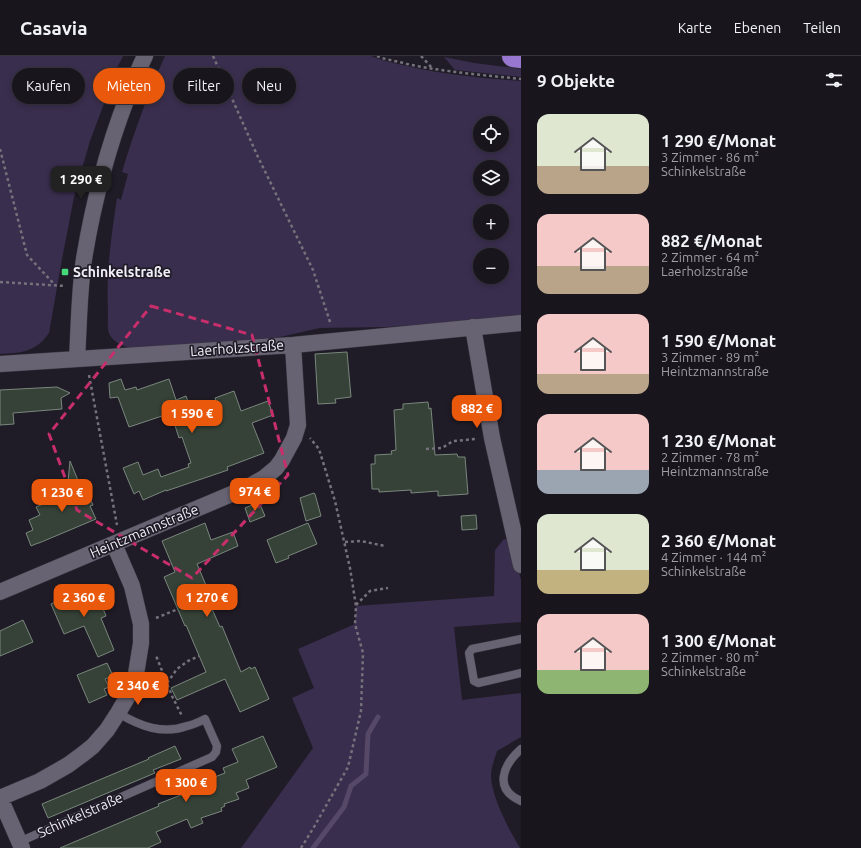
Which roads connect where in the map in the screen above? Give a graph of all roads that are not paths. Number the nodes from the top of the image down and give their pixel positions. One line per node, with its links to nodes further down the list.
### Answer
1 (145, 56): 7 (street)
2 (513, 56): 3 (highway)
3 (521, 57)
4 (521, 323): 5 (street, Laerholzstraße)
5 (473, 327): 6 (street, Laerholzstraße); 10 (street)
6 (293, 345): 7 (street, Laerholzstraße); 9 (street, Heintzmannstraße)
7 (82, 359): 8 (street, Laerholzstraße)
8 (0, 364)
9 (117, 543): 11 (street, Heintzmannstraße); 14 (street, Schinkelstraße)
10 (521, 565)
11 (0, 592)
12 (521, 639): 13 (lane)
13 (521, 674)
14 (118, 713): 16 (street, Schinkelstraße); 18 (lane, Schinkelstraße)
15 (521, 749): 17 (lane)
16 (0, 798): 18 (street, Schinkelstraße)
17 (521, 801)
18 (21, 845)

